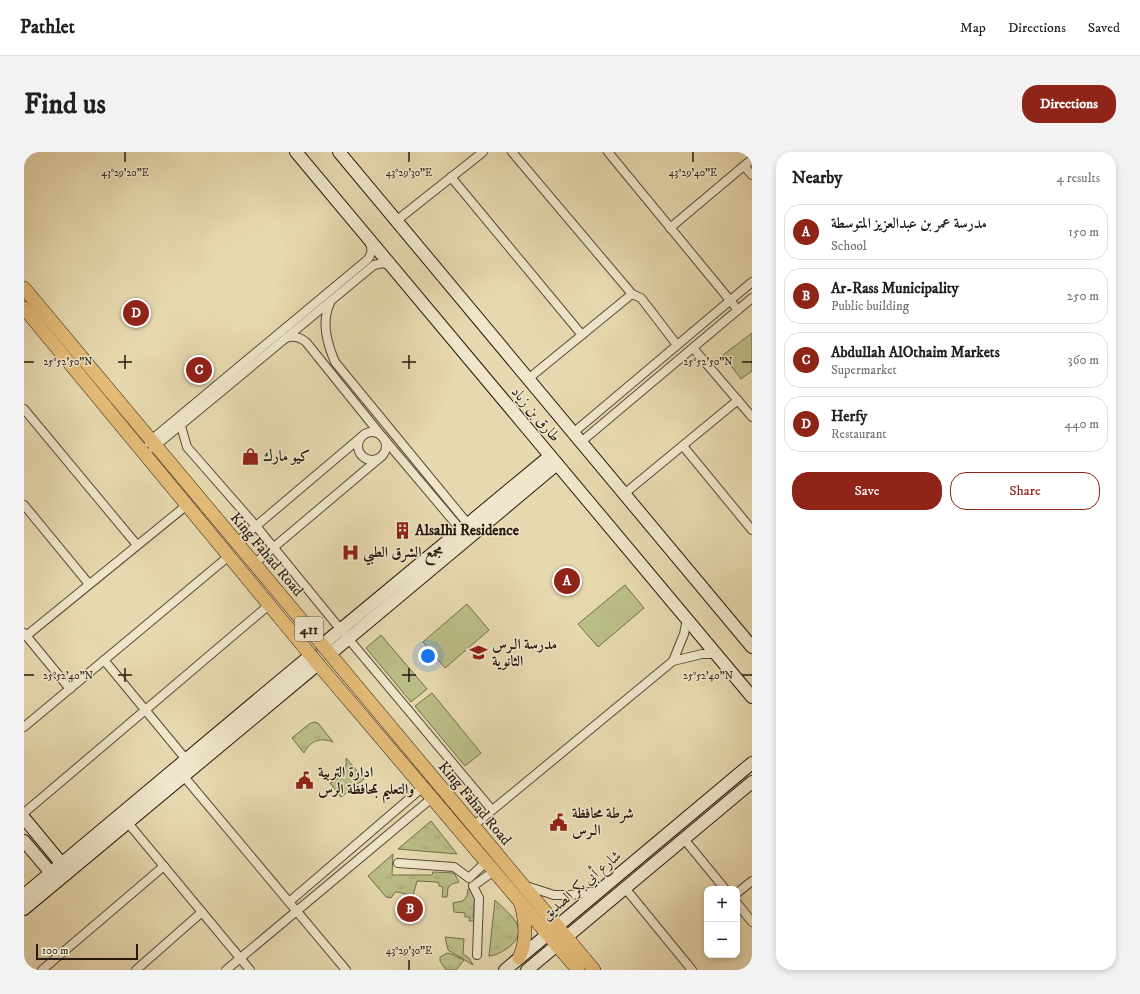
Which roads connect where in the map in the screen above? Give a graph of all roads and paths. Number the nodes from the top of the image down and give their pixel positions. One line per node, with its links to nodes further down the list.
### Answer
1 (296, 152): 12 (street, طارق بن زياد)
2 (339, 152): 10 (street, طارق بن زياد)
3 (483, 152): 9 (street)
4 (512, 152): 16 (street)
5 (608, 152): 11 (street)
6 (752, 158): 7 (street)
7 (744, 166): 8 (street); 11 (street)
8 (752, 175)
9 (451, 177): 10 (street); 22 (street)
10 (396, 221): 26 (street, طارق بن زياد)
11 (670, 228): 19 (street)
12 (368, 239): 13 (street, طارق بن زياد); 37 (street)
13 (391, 266): 18 (street); 41 (street, طارق بن زياد)
14 (752, 282): 19 (street)
15 (24, 288): 37 (main road, King Fahad Road / 411)
16 (632, 294): 22 (street); 24 (street)
17 (752, 298): 21 (street)
18 (331, 300): 23 (street); 30 (street)
19 (730, 300): 21 (street); 24 (street)
20 (24, 308): 39 (main road, King Fahad Road / 411)
21 (738, 310): 25 (street)
22 (582, 335): 26 (street)
23 (285, 339): 31 (street); 33 (street)
24 (677, 345): 32 (street)
25 (693, 348): 27 (street); 36 (street)
26 (528, 379): 32 (street, طارق بن زياد)
27 (738, 400): 29 (street); 38 (street)
28 (24, 409): 49 (street)
29 (752, 418)
30 (384, 422): 33 (street); 35 (street)
31 (181, 426): 37 (street); 45 (street)
32 (573, 432): 36 (street, طارق بن زياد)
33 (382, 437): 34 (street); 35 (street); 40 (street); 46 (street)
34 (360, 438): 40 (street); 45 (street)
35 (399, 440): 46 (street)
36 (581, 442): 42 (street, طارق بن زياد)
37 (153, 443): 39 (street); 48 (main road, King Fahad Road / 411)
38 (683, 446): 42 (street); 47 (street)
39 (144, 453): 44 (main road, King Fahad Road / 411)
40 (382, 456): 50 (street)
41 (553, 460): 46 (street); 55 (street, طارق بن زياد); 57 (street)
42 (624, 494): 58 (street, طارق بن زياد)
43 (24, 504): 53 (street)
44 (187, 505): 49 (street); 51 (main road, King Fahad Road / 411)
45 (256, 526): 48 (street); 50 (street)
46 (464, 527): 57 (street)
47 (752, 530)
48 (236, 542): 52 (main road, King Fahad Road / 411)
49 (137, 545): 53 (street)
50 (273, 548): 52 (street); 57 (street)
51 (229, 556): 54 (main road, King Fahad Road / 411); 61 (street)
52 (254, 564): 59 (main road, King Fahad Road / 411)
53 (89, 584): 56 (street)
54 (269, 605): 62 (main road, King Fahad Road / 411); 66 (street)
55 (687, 619): 60 (street, طارق بن زياد); 63 (street)
56 (25, 634): 64 (street)
57 (345, 634): 59 (street); 73 (street)
58 (752, 647)
59 (326, 650): 77 (main road, King Fahad Road / 411)
60 (716, 654): 63 (street); 65 (street, طارق بن زياد)
61 (104, 660): 64 (street); 66 (street)
62 (315, 660): 69 (street); 71 (main road, King Fahad Road / 411)
63 (673, 661): 73 (street)
64 (70, 689): 67 (street)
65 (752, 697)
66 (145, 710): 69 (street); 74 (street)
67 (24, 727)
68 (752, 763): 92 (street, شارع أبي بكر الصديق)
69 (185, 768): 76 (street); 83 (street); 94 (street)
70 (752, 782): 78 (street, شارع أبي بكر الصديق)
71 (423, 787): 72 (main road, King Fahad Road / 411); 94 (street)
72 (432, 798): 82 (main road, King Fahad Road / 411); 98 (street)
73 (492, 810): 77 (street)
74 (24, 813)
75 (24, 818): 83 (street)
76 (128, 823): 81 (street); 83 (street)
77 (473, 826): 87 (main road, King Fahad Road / 411)
78 (684, 839): 89 (street); 90 (street, شارع أبي بكر الصديق)
79 (24, 841): 84 (street)
80 (398, 863): 85 (street)
81 (164, 866): 99 (street); 107 (street)
82 (490, 866): 85 (street); 88 (street); 95 (main road, King Fahad Road / 411)
83 (64, 869): 84 (street); 97 (street)
84 (51, 873): 93 (street)
85 (469, 878): 88 (street)
86 (752, 880): 91 (street)
87 (522, 884): 92 (street); 101 (main road, King Fahad Road / 411)
88 (473, 886): 103 (street)
89 (723, 886)
90 (625, 888): 102 (street, شارع أبي بكر الصديق); 115 (street)
91 (740, 890)
92 (599, 891): 101 (street, شارع أبي بكر الصديق)
93 (24, 895)
94 (289, 902): 98 (street)
95 (520, 903): 101 (main road, King Fahad Road / 411); 105 (main road)
96 (740, 908): 100 (street)
97 (24, 909)
98 (297, 911): 104 (street); 110 (street)
99 (202, 912): 104 (street); 106 (street)
100 (752, 922)
101 (552, 930): 102 (main road, King Fahad Road / 411); 105 (street, شارع أبي بكر الصديق)
102 (561, 941): 112 (street, شارع أبي بكر الصديق); 113 (main road, King Fahad Road / 411); 114 (main road, King Fahad Road / 411)
103 (477, 955)
104 (241, 958): 108 (street); 109 (street)
105 (519, 958): 111 (street, شارع أبي بكر الصديق)
106 (141, 969)
107 (42, 970)
108 (226, 970)
109 (250, 970)
110 (346, 970)
111 (505, 970)
112 (527, 970)
113 (578, 970)
114 (594, 970)
115 (692, 970)

